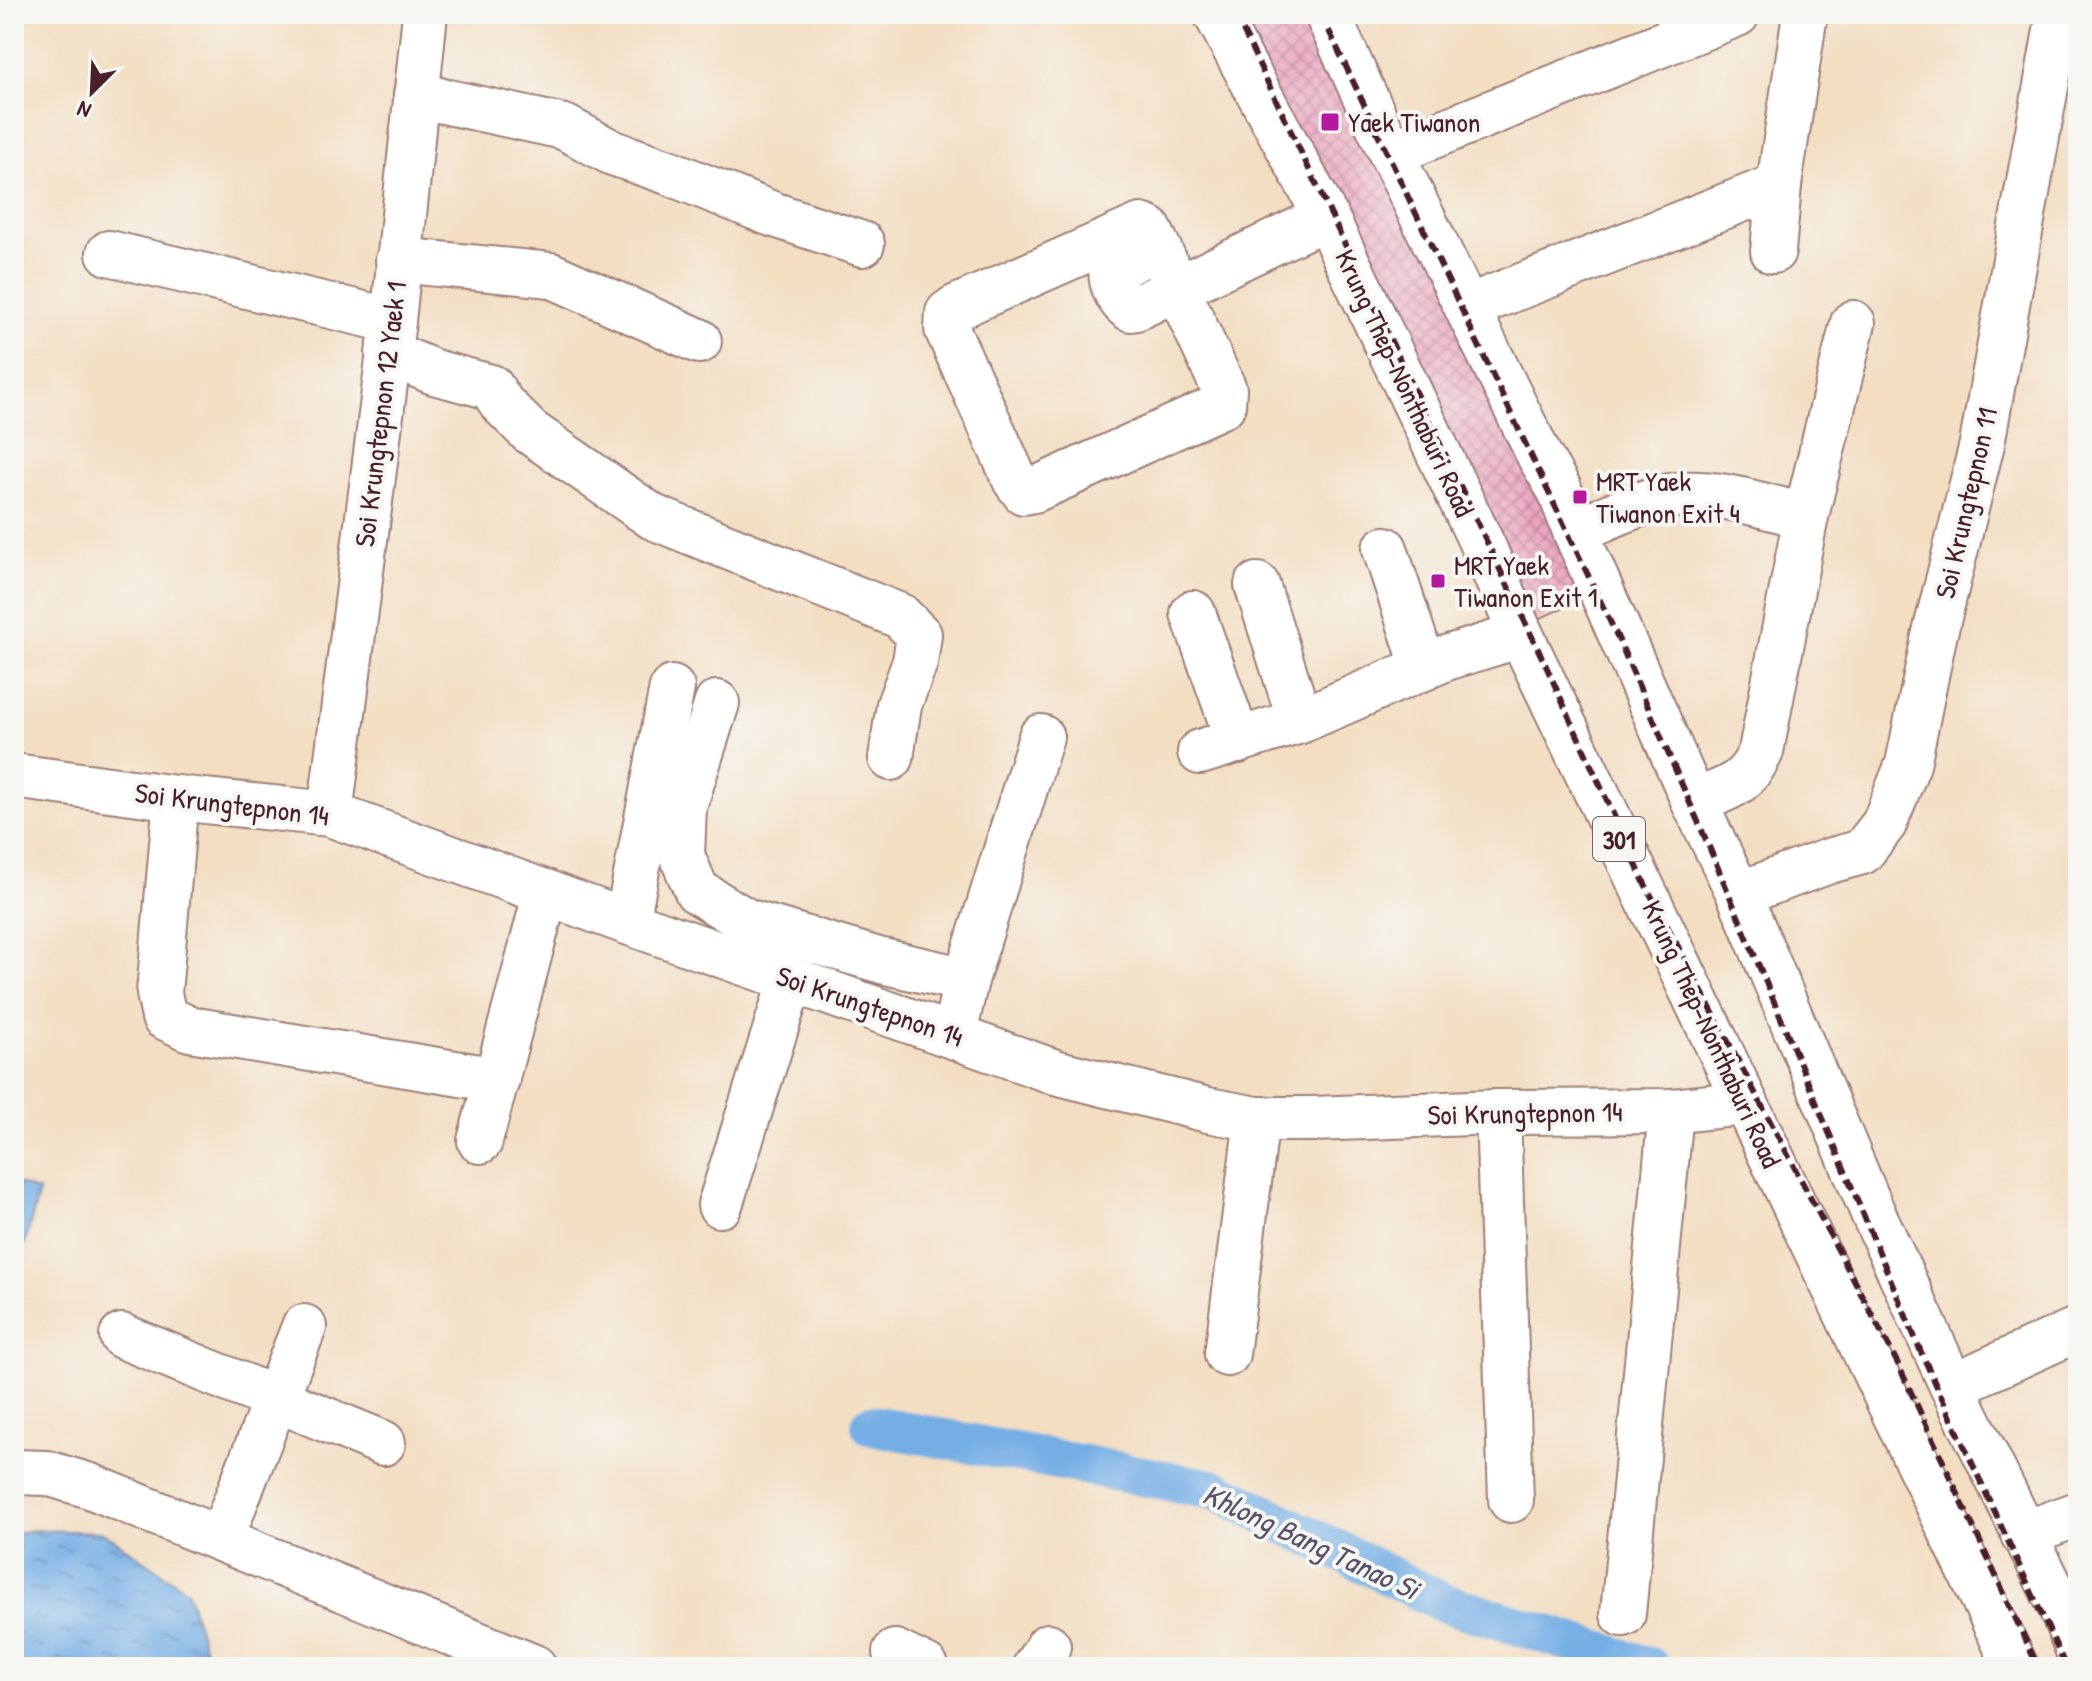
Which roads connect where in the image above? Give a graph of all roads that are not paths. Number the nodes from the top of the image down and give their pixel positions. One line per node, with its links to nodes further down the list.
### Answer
1 (425, 14): 7 (street, Soi Krungtepnon 12 Yaek 1)
2 (1216, 14): 10 (street, Krung Thep-Nonthaburi Road / 301)
3 (1327, 14): 8 (street)
4 (1737, 14): 8 (street)
5 (1805, 14): 9 (street)
6 (2059, 14): 37 (street, Soi Krungtepnon 11)
7 (416, 95): 11 (street); 14 (street, Soi Krungtepnon 12 Yaek 1)
8 (1391, 153): 16 (street)
9 (1779, 185): 12 (street); 16 (street)
10 (1326, 217): 15 (street); 25 (street, Krung Thep-Nonthaburi Road / 301)
11 (862, 244)
12 (1773, 251)
13 (109, 253): 18 (street)
14 (398, 260): 18 (street, Soi Krungtepnon 12 Yaek 1); 19 (street)
15 (1178, 287): 15 (street)
16 (1468, 307): 21 (street)
17 (1853, 323): 20 (street)
18 (391, 337): 31 (street); 35 (street, Soi Krungtepnon 12 Yaek 1)
19 (699, 341)
20 (1806, 516): 21 (street); 34 (street)
21 (1575, 531): 34 (street)
22 (1385, 549): 26 (street)
23 (1257, 585): 29 (street)
24 (1193, 613): 29 (street)
25 (1521, 635): 26 (street); 43 (street, Krung Thep-Nonthaburi Road / 301)
26 (1424, 668): 29 (street)
27 (672, 688): 38 (street)
28 (717, 703): 40 (street)
29 (1300, 721)
30 (1041, 737): 40 (street)
31 (891, 758)
32 (14, 776): 33 (street, Soi Krungtepnon 14)
33 (176, 798): 35 (street, Soi Krungtepnon 14); 42 (street)
34 (1694, 802): 37 (street)
35 (330, 814): 36 (street, Soi Krungtepnon 14)
36 (546, 892): 38 (street, Soi Krungtepnon 14); 42 (street)
37 (1739, 894): 53 (street)
38 (627, 922): 39 (street, Soi Krungtepnon 14)
39 (791, 980): 41 (street, Soi Krungtepnon 14); 48 (street)
40 (966, 980): 41 (street)
41 (954, 1035): 46 (street, Soi Krungtepnon 14)
42 (497, 1080): 47 (street)
43 (1744, 1103): 44 (street, Soi Krungtepnon 14); 64 (street, Krung Thep-Nonthaburi Road / 301)
44 (1671, 1111): 45 (street, Soi Krungtepnon 14); 61 (street)
45 (1498, 1112): 46 (street, Soi Krungtepnon 14); 57 (street)
46 (1257, 1119): 52 (street)
47 (480, 1141)
48 (720, 1205)
49 (304, 1327): 54 (street)
50 (2078, 1329): 53 (street)
51 (122, 1336): 54 (street)
52 (1227, 1354)
53 (1952, 1386): 59 (street)
54 (276, 1401): 55 (street); 60 (street)
55 (383, 1443)
56 (14, 1472): 60 (street)
57 (1511, 1500)
58 (2078, 1514): 59 (street)
59 (2023, 1534): 62 (street)
60 (221, 1539): 63 (street)
61 (1623, 1614)
62 (2078, 1650)
63 (534, 1667)
64 (2016, 1667)

